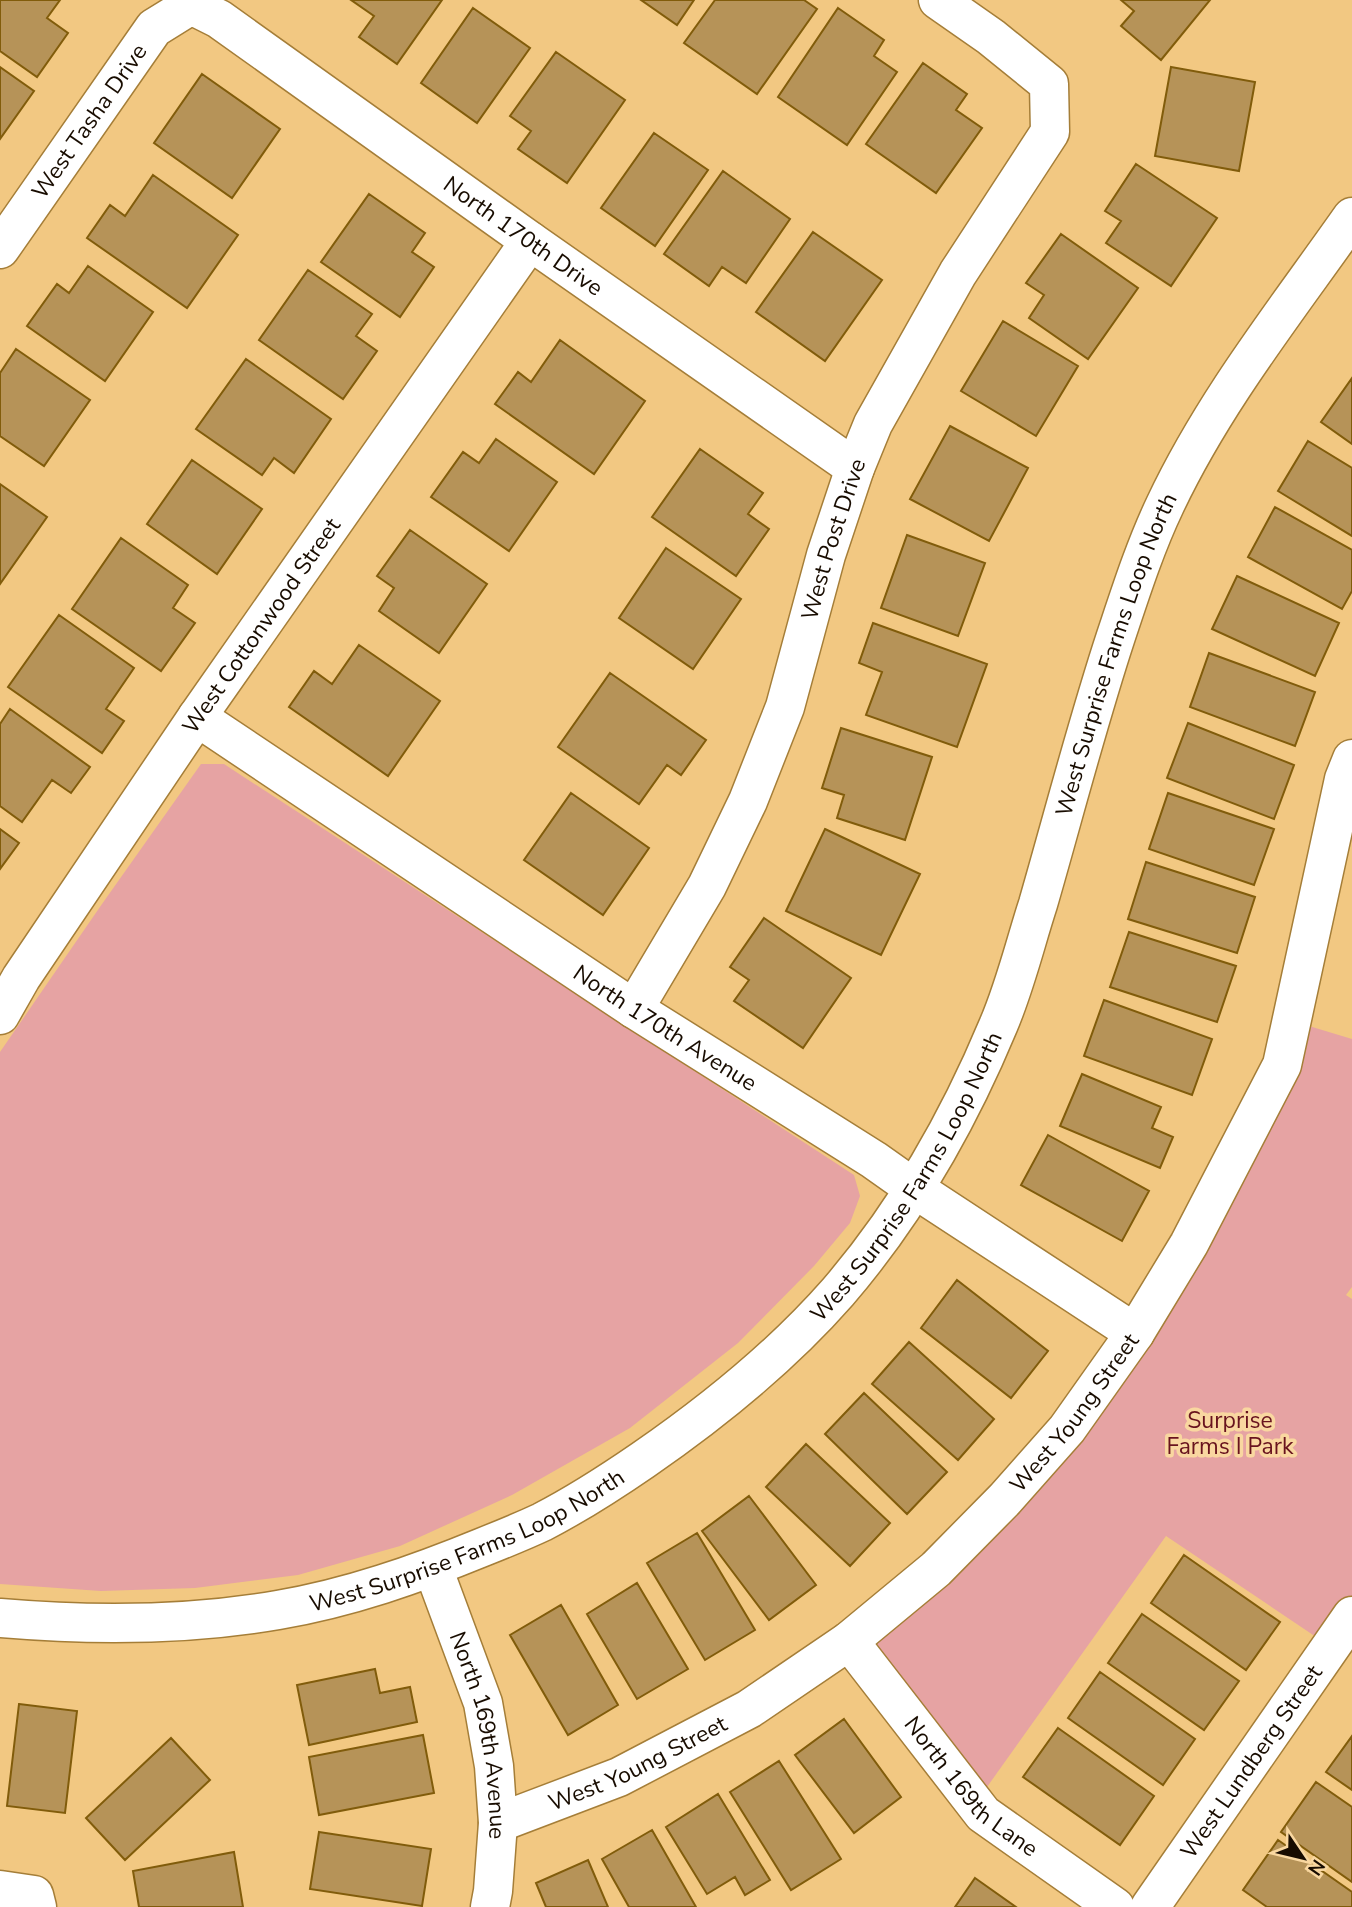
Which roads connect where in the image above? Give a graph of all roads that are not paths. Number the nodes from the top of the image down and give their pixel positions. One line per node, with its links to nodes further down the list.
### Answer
1 (939, 0): 6 (street, West Post Drive)
2 (191, 5): 4 (street, North 170th Drive); 5 (street, West Tasha Drive)
3 (1352, 217): 11 (street, West Surprise Farms Loop North)
4 (530, 241): 6 (street, North 170th Drive); 7 (street, West Cottonwood Street)
5 (0, 249)
6 (855, 468): 9 (street, West Post Drive)
7 (197, 717): 9 (street, North 170th Avenue); 10 (street, West Cottonwood Street)
8 (1352, 759): 12 (street, West Young Street)
9 (634, 1009): 11 (street, North 170th Avenue)
10 (0, 1015)
11 (915, 1189): 12 (street, North 170th Avenue); 13 (street, West Surprise Farms Loop North)
12 (1135, 1333): 16 (street, West Young Street)
13 (433, 1568): 15 (street, West Surprise Farms Loop North); 17 (street, North 169th Avenue)
14 (1352, 1616): 20 (street, West Lundberg Street)
15 (0, 1618)
16 (849, 1641): 17 (street, West Young Street); 19 (street, North 169th Lane)
17 (498, 1823): 18 (street, North 169th Avenue)
18 (489, 1907)
19 (1115, 1907)
20 (1150, 1907)

